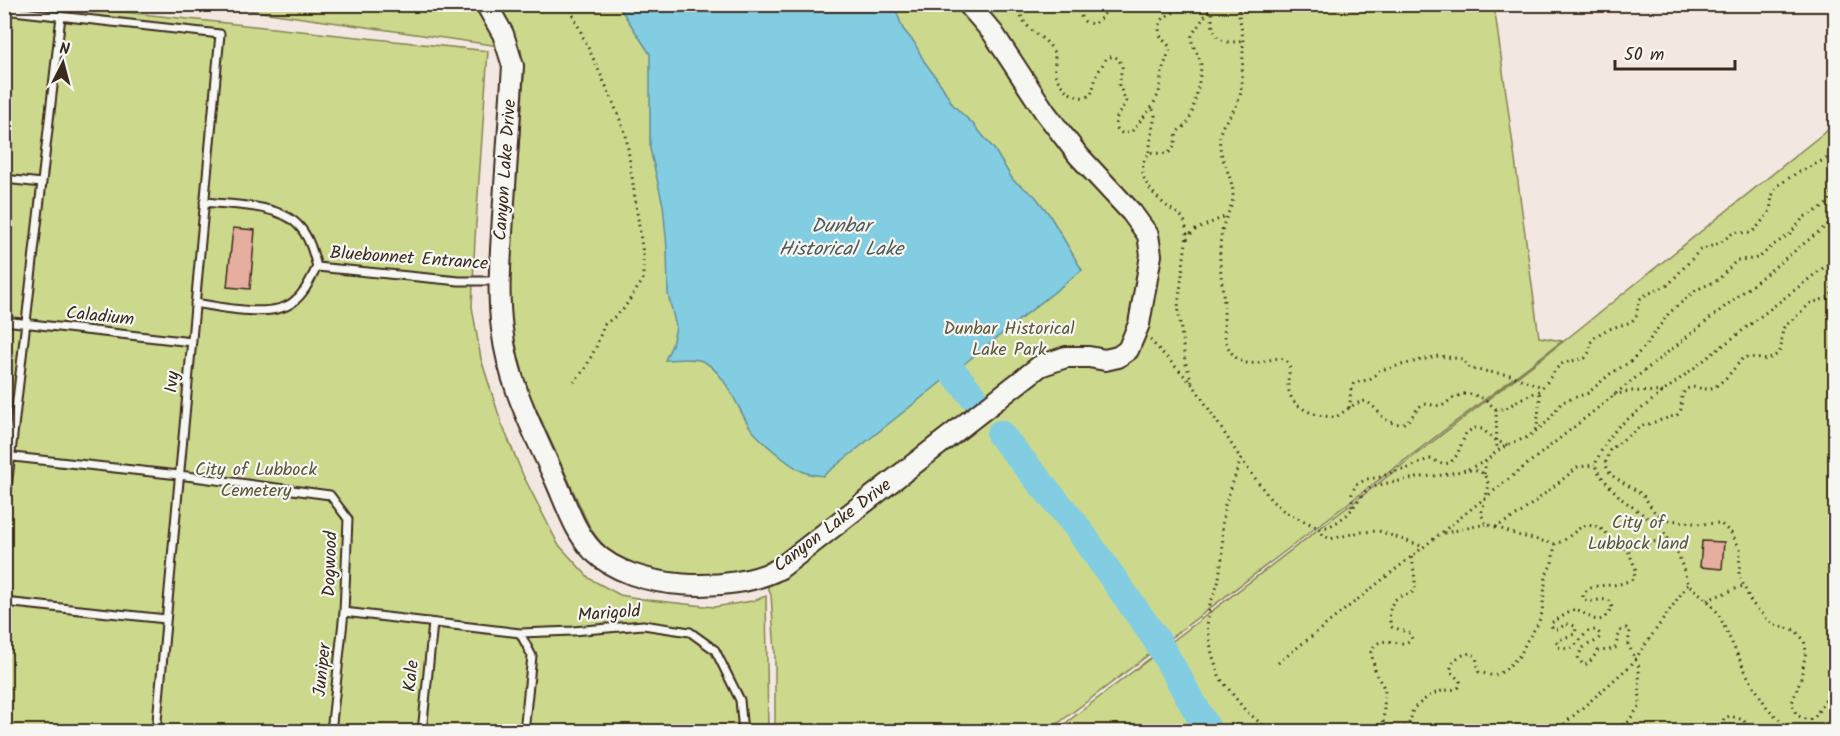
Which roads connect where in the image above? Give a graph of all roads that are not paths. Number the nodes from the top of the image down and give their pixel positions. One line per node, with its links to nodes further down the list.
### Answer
1 (486, 4): 9 (street, Canyon Lake Drive)
2 (968, 4): 9 (street, Canyon Lake Drive)
3 (4, 10): 4 (lane)
4 (61, 16): 6 (lane); 7 (lane, Ivy)
5 (4, 179): 6 (lane)
6 (42, 183): 12 (lane)
7 (204, 202): 8 (lane, Bluebonnet Entrance); 10 (lane, Ivy)
8 (317, 267): 9 (lane, Bluebonnet Entrance); 10 (lane)
9 (500, 281)
10 (195, 303): 13 (lane, Ivy)
11 (4, 321): 12 (lane, Caladium)
12 (26, 324): 13 (lane, Caladium); 14 (lane)
13 (192, 342): 15 (lane, Ivy)
14 (8, 457): 15 (lane, Dogwood); 16 (lane)
15 (179, 475): 18 (lane, Dogwood); 19 (lane, Ivy)
16 (4, 514)
17 (4, 602): 19 (lane)
18 (344, 612): 20 (lane, Dogwood); 23 (lane, Juniper)
19 (166, 619): 22 (lane, Ivy)
20 (433, 623): 21 (lane, Dogwood); 24 (lane, Kale)
21 (520, 633): 25 (lane); 26 (lane, Marigold)
22 (156, 732)
23 (331, 732)
24 (422, 732)
25 (524, 732)
26 (743, 732)

